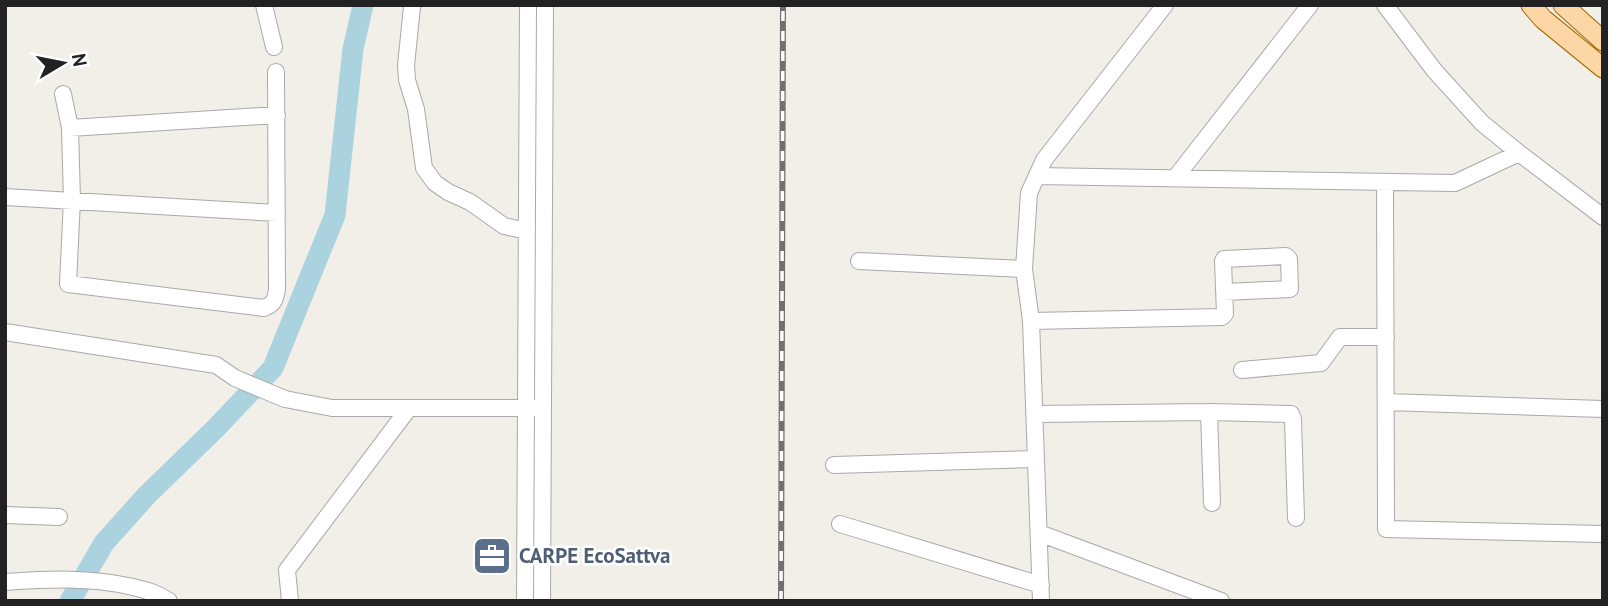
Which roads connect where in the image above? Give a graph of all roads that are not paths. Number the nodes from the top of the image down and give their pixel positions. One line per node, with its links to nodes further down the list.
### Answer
1 (264, 5): 11 (street)
2 (528, 5): 25 (street)
3 (545, 5): 35 (street)
4 (1165, 5): 18 (street)
5 (1310, 5): 19 (street)
6 (1385, 5): 17 (street)
7 (1531, 5): 12 (main road)
8 (1563, 5): 10 (main road)
9 (412, 6): 25 (street)
10 (1603, 41)
11 (274, 47)
12 (1603, 68)
13 (276, 72): 15 (street)
14 (63, 93): 16 (street)
15 (277, 115): 16 (street); 23 (street)
16 (70, 128): 22 (street)
17 (1518, 153): 20 (street); 24 (street)
18 (1037, 176): 19 (street); 27 (street)
19 (1175, 178): 20 (street)
20 (1385, 182): 31 (street)
21 (5, 197): 22 (street)
22 (72, 200): 23 (street); 23 (street)
23 (277, 213)
24 (1603, 217)
25 (527, 231): 35 (street)
26 (859, 261): 27 (street)
27 (1024, 269): 29 (street)
28 (1224, 292): 29 (street)
29 (1031, 321): 38 (street)
30 (5, 331): 34 (street)
31 (1386, 337): 32 (street); 33 (street)
32 (1242, 370)
33 (1386, 402): 36 (street); 47 (street)
34 (409, 408): 35 (street); 51 (street)
35 (534, 408): 52 (street); 53 (street)
36 (1603, 410)
37 (1209, 412): 38 (street); 41 (street); 44 (street)
38 (1034, 414): 39 (street)
39 (1036, 459): 40 (street); 46 (street)
40 (834, 465)
41 (1212, 503)
42 (5, 515): 43 (street)
43 (59, 517)
44 (1296, 519)
45 (840, 524): 49 (street)
46 (1039, 533): 49 (street); 54 (street)
47 (1603, 534)
48 (5, 582): 50 (street)
49 (1041, 593)
50 (169, 601)
51 (290, 601)
52 (525, 601)
53 (541, 601)
54 (1221, 601)

